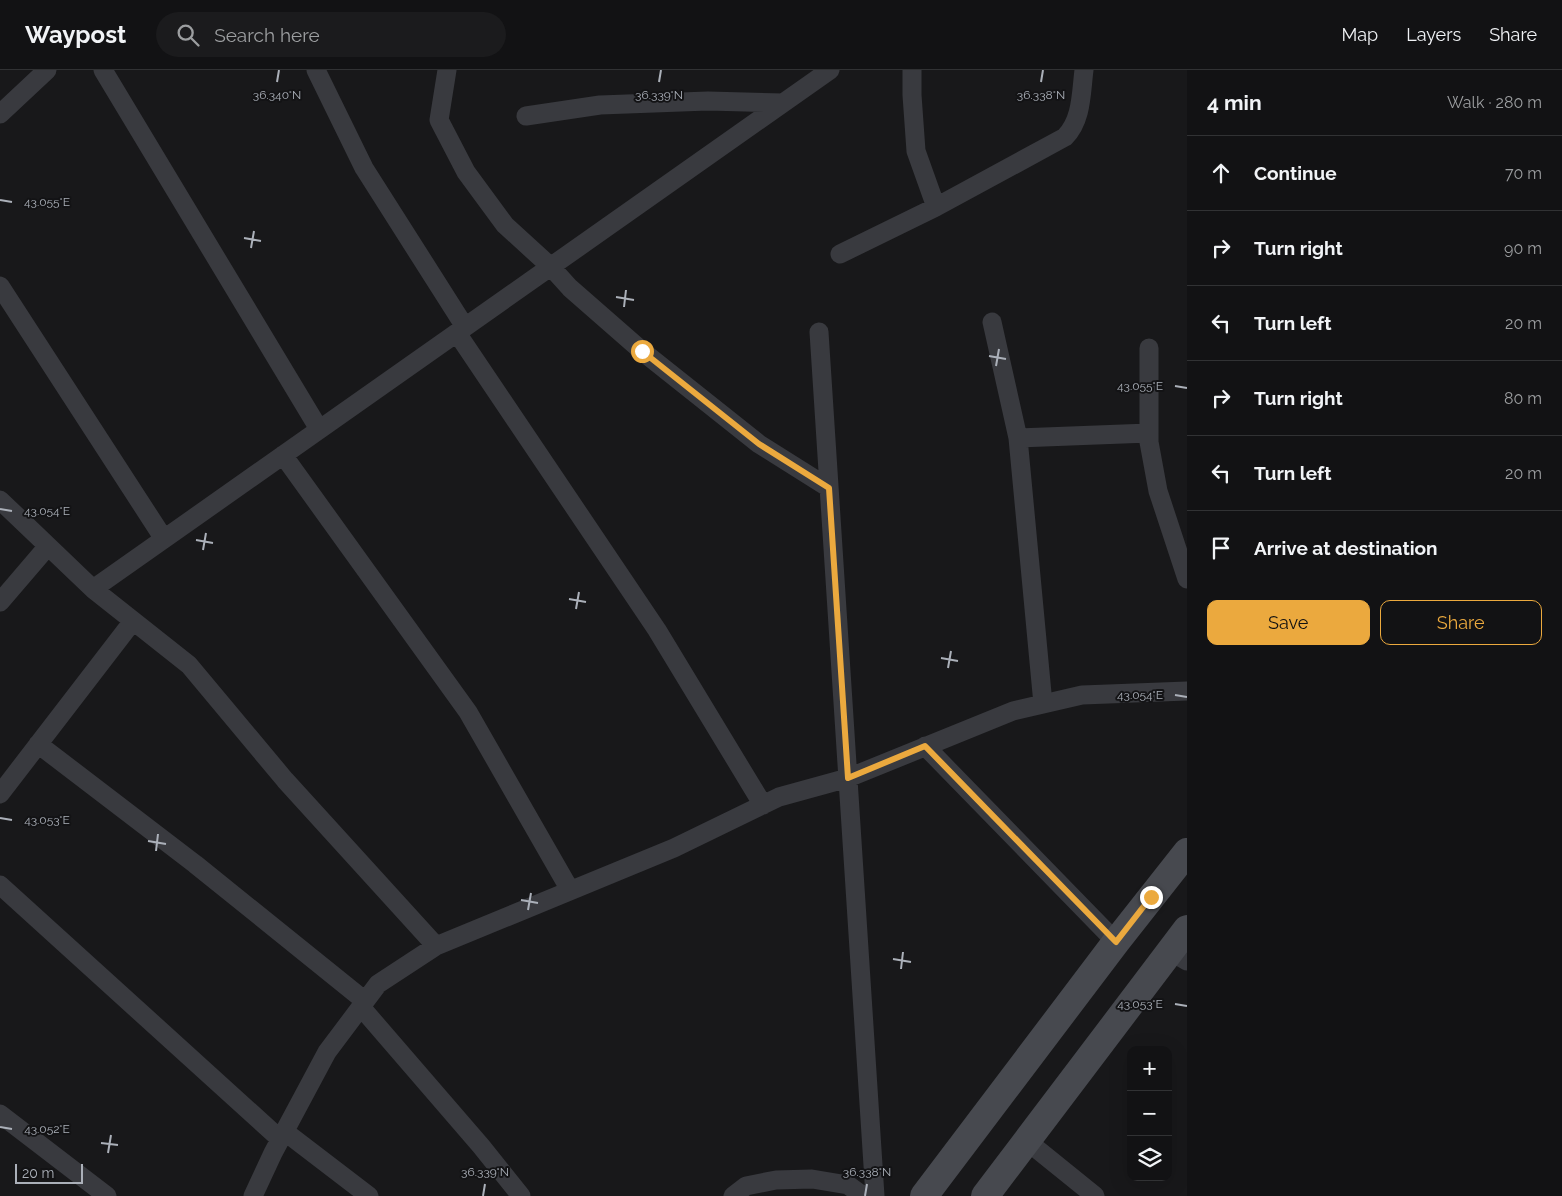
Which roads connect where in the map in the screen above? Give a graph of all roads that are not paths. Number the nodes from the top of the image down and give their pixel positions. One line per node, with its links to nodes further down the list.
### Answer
1 (47, 70): 9 (street)
2 (103, 70): 19 (street)
3 (316, 70): 16 (street)
4 (447, 70): 13 (street)
5 (830, 70): 8 (street)
6 (912, 70): 11 (street)
7 (1084, 70): 11 (street)
8 (783, 103): 10 (street); 13 (street)
9 (0, 114)
10 (526, 116)
11 (936, 207): 12 (street)
12 (840, 254)
13 (551, 267): 16 (street); 23 (street)
14 (0, 286): 25 (street)
15 (992, 322): 21 (street)
16 (461, 330): 19 (street); 37 (street)
17 (819, 332): 23 (street)
18 (1149, 348): 20 (street)
19 (319, 429): 22 (street)
20 (1149, 433): 21 (street); 27 (street)
21 (1018, 438): 32 (street)
22 (283, 455): 25 (street); 40 (street)
23 (829, 488): 35 (street)
24 (0, 500): 26 (street)
25 (164, 539): 28 (street)
26 (48, 546): 28 (street); 29 (street)
27 (1187, 579)
28 (93, 589): 30 (street)
29 (0, 602)
30 (133, 621): 33 (street); 43 (street)
31 (1187, 691): 32 (street)
32 (1043, 704): 34 (street)
33 (38, 744): 36 (street); 45 (street)
34 (925, 746): 35 (street); 42 (street)
35 (848, 778): 37 (street); 55 (street)
36 (0, 794)
37 (763, 804): 40 (street)
38 (1187, 852): 42 (main road)
39 (0, 885): 47 (street)
40 (570, 890): 43 (street)
41 (1187, 929): 44 (main road)
42 (1116, 942): 56 (main road)
43 (436, 946): 45 (street)
44 (1179, 956): 48 (main road)
45 (363, 1004): 47 (street); 52 (street)
46 (0, 1114): 49 (street)
47 (282, 1135): 50 (street); 51 (street)
48 (1027, 1141): 57 (main road); 58 (street)
49 (107, 1196)
50 (253, 1196)
51 (369, 1196)
52 (521, 1196)
53 (733, 1196): 54 (street)
54 (863, 1196)
55 (875, 1196)
56 (924, 1196)
57 (985, 1196)
58 (1096, 1196)

